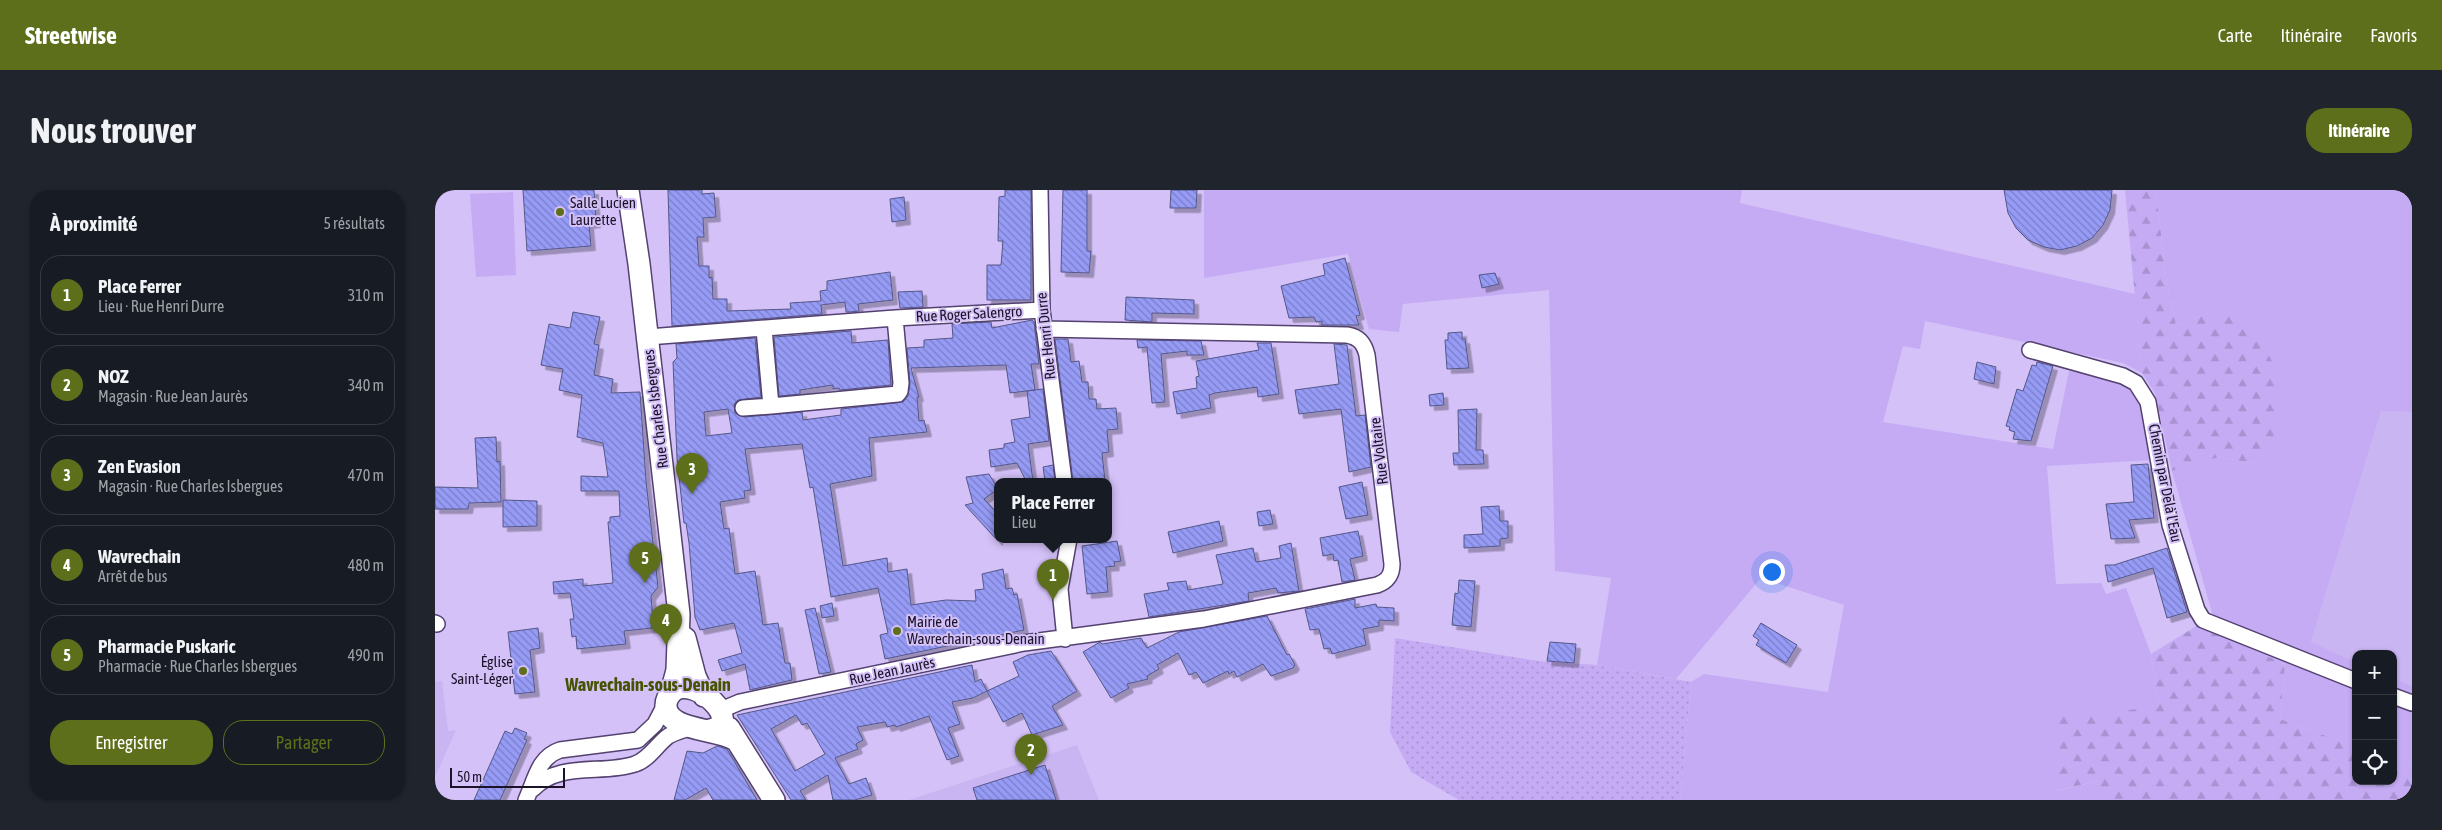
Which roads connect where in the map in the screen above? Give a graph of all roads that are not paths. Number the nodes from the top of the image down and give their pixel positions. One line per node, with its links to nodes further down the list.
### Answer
1 (627, 190): 4 (main road, Rue Charles Isbergues)
2 (639, 190): 4 (main road, Rue Charles Isbergues)
3 (1041, 190): 5 (street, Rue Henri Durre)
4 (639, 264): 9 (main road, Rue Charles Isbergues)
5 (1042, 310): 6 (street, Rue Roger Salengro); 8 (street, Rue Henri Durre)
6 (895, 318): 7 (street, Rue Roger Salengro); 11 (street, Rue Roger Salengro)
7 (764, 329): 9 (street, Rue Roger Salengro); 11 (street)
8 (1044, 329): 13 (street, Rue Henri Durre); 16 (street, Rue Voltaire)
9 (648, 337): 15 (main road, Rue Charles Isbergues)
10 (2030, 350): 18 (street, Chemin par Delà l'Eau)
11 (771, 406): 12 (street, Rue Roger Salengro)
12 (743, 408)
13 (1064, 478)
14 (1068, 543): 17 (street)
15 (679, 614): 19 (main road, Rue Charles Isbergues); 21 (main road, Rue Charles Isbergues)
16 (1094, 635): 17 (street, Rue Jean Jaurès)
17 (1065, 639): 23 (street, Rue Jean Jaurès)
18 (2352, 679)
19 (705, 696): 21 (main road); 23 (main road)
20 (2397, 697): 22 (street)
21 (669, 698): 23 (main road); 24 (street)
22 (2412, 703)
23 (711, 720): 24 (street, Rue Jean Jaurès); 25 (main road)
24 (528, 796)
25 (774, 800)

